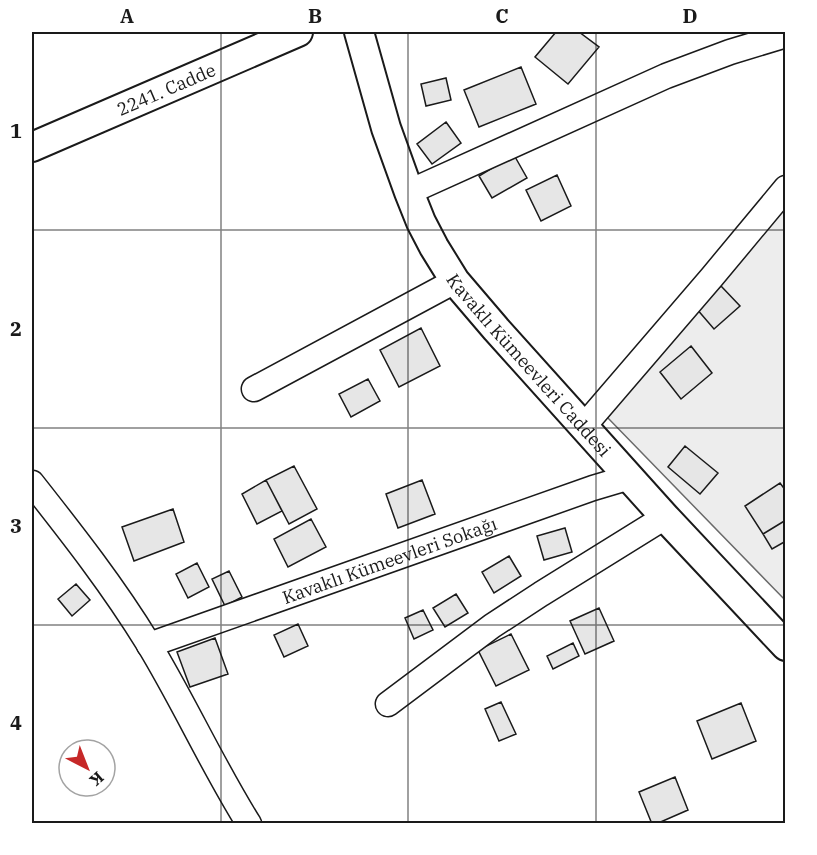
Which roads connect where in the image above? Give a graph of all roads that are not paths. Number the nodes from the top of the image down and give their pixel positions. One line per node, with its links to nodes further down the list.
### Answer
1 (298, 32): 4 (street, 2241. Cadde)
2 (359, 32): 6 (street, Kavaklı Kümeevleri Caddesi)
3 (786, 35): 6 (street)
4 (32, 147)
5 (786, 188): 9 (street)
6 (409, 192): 7 (street, Kavaklı Kümeevleri Caddesi)
7 (455, 281): 8 (street); 9 (street, Kavaklı Kümeevleri Caddesi)
8 (254, 389)
9 (584, 426): 10 (street, Kavaklı Kümeevleri Caddesi)
10 (630, 477): 12 (street, Kavaklı Kümeevleri Caddesi); 13 (street, Kavaklı Kümeevleri Sokağı)
11 (32, 483): 13 (street)
12 (665, 517): 14 (street, Kavaklı Kümeevleri Caddesi); 15 (street)
13 (149, 645): 16 (street)
14 (786, 646)
15 (388, 704)
16 (249, 824)

